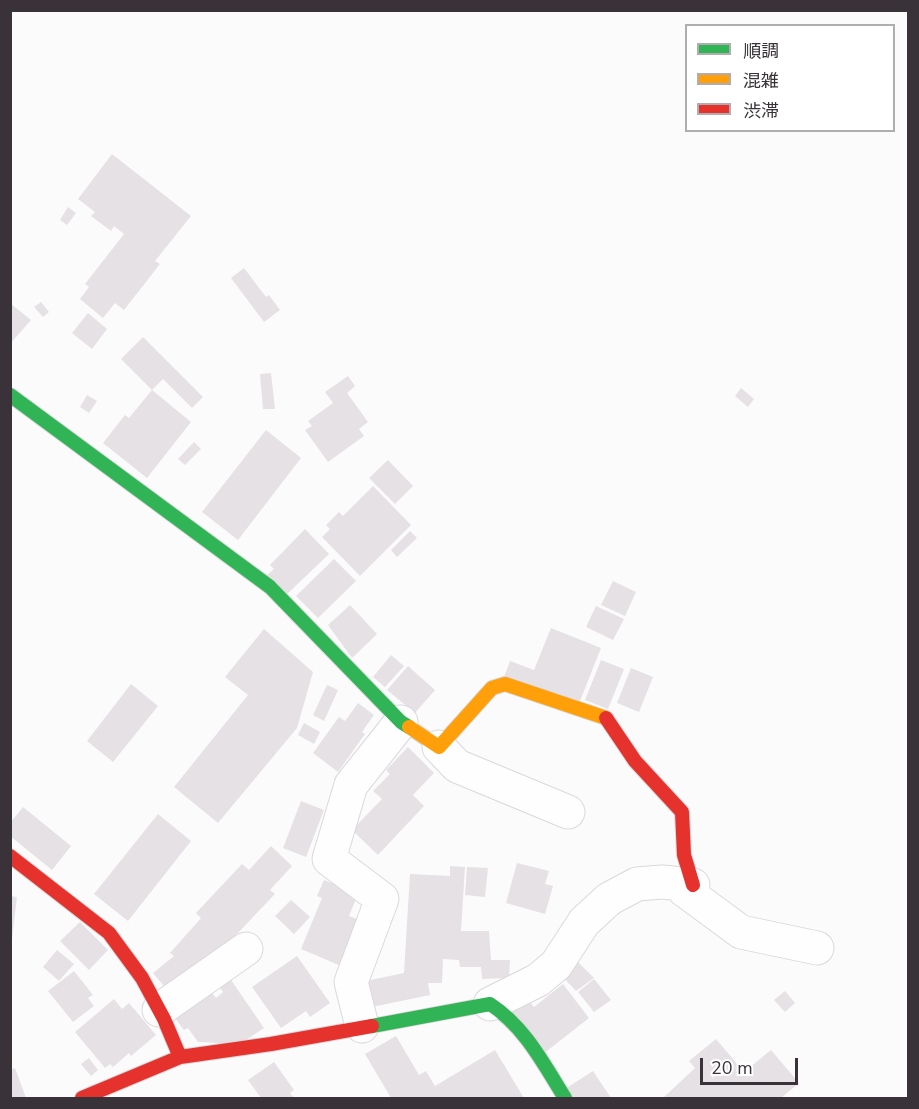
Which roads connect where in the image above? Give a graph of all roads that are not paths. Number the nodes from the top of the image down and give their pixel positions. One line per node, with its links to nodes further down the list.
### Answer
1 (10, 395): 2 (street)
2 (401, 722): 3 (street); 11 (street)
3 (439, 747): 4 (street); 6 (street)
4 (567, 812)
5 (10, 856): 10 (street)
6 (693, 885): 7 (street); 9 (street)
7 (817, 948)
8 (246, 949): 10 (street)
9 (490, 1004): 11 (street); 14 (street)
10 (159, 1010): 12 (street)
11 (362, 1026): 12 (street)
12 (180, 1057): 13 (street)
13 (82, 1098)
14 (565, 1098)

